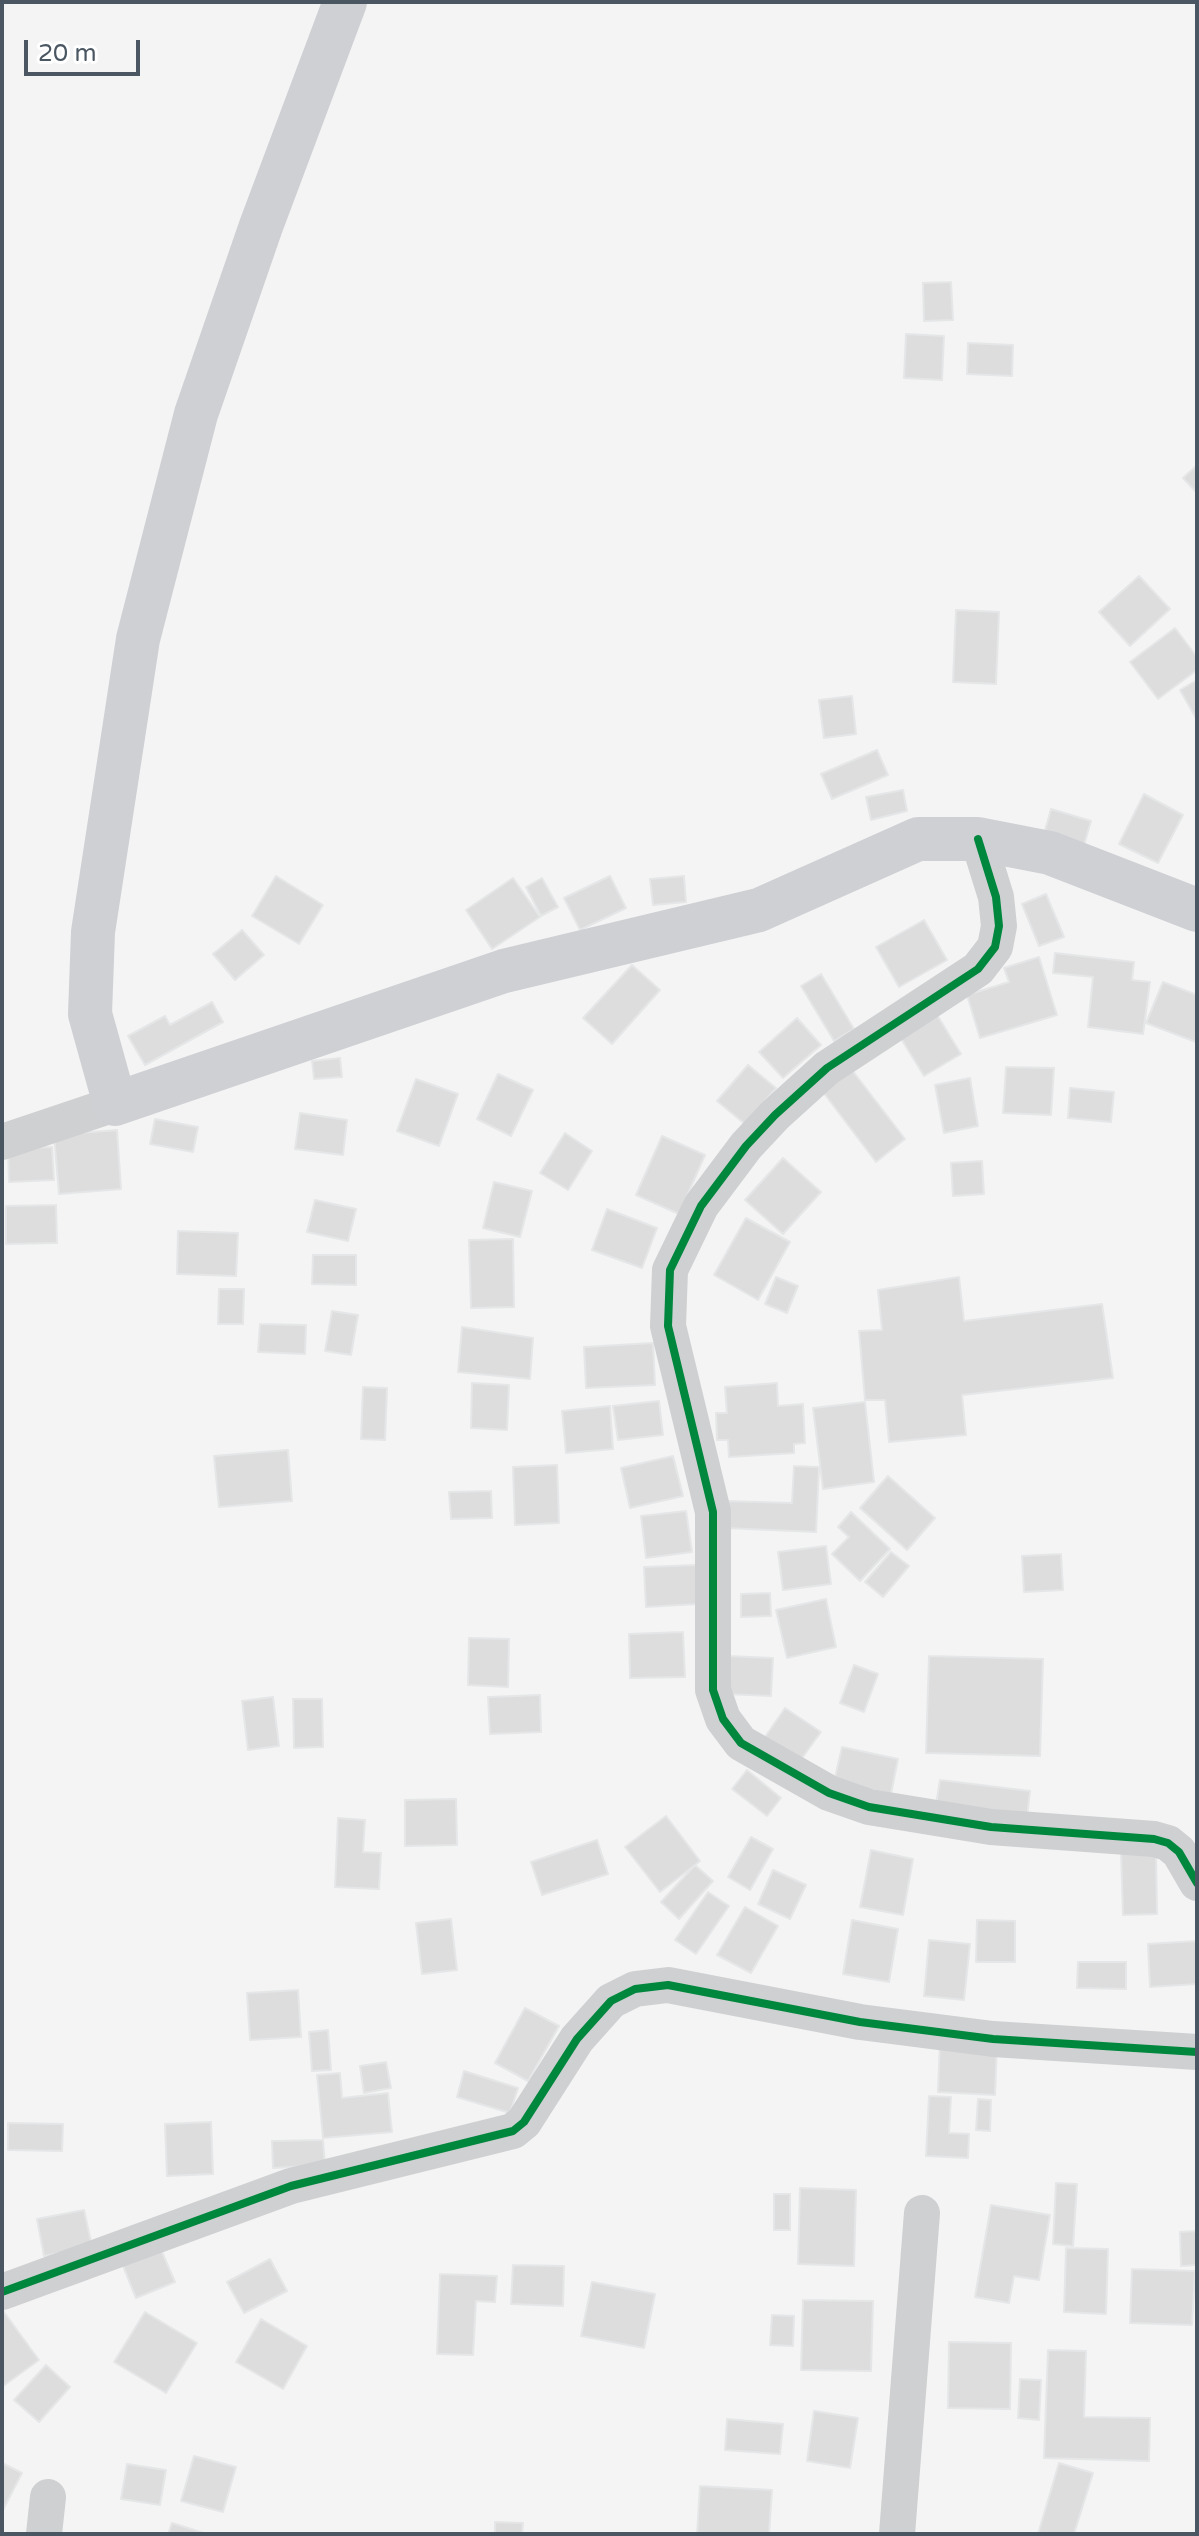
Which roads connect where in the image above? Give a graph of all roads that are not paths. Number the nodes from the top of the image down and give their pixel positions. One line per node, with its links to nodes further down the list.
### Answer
1 (345, 2): 4 (main road)
2 (978, 839): 3 (main road); 4 (main road); 6 (street)
3 (1197, 910)
4 (115, 1104): 5 (street)
5 (2, 1142)
6 (1197, 1883)
7 (1197, 2052): 9 (street)
8 (922, 2213): 12 (street)
9 (2, 2292)
10 (48, 2497): 11 (street)
11 (44, 2534)
12 (897, 2534)

